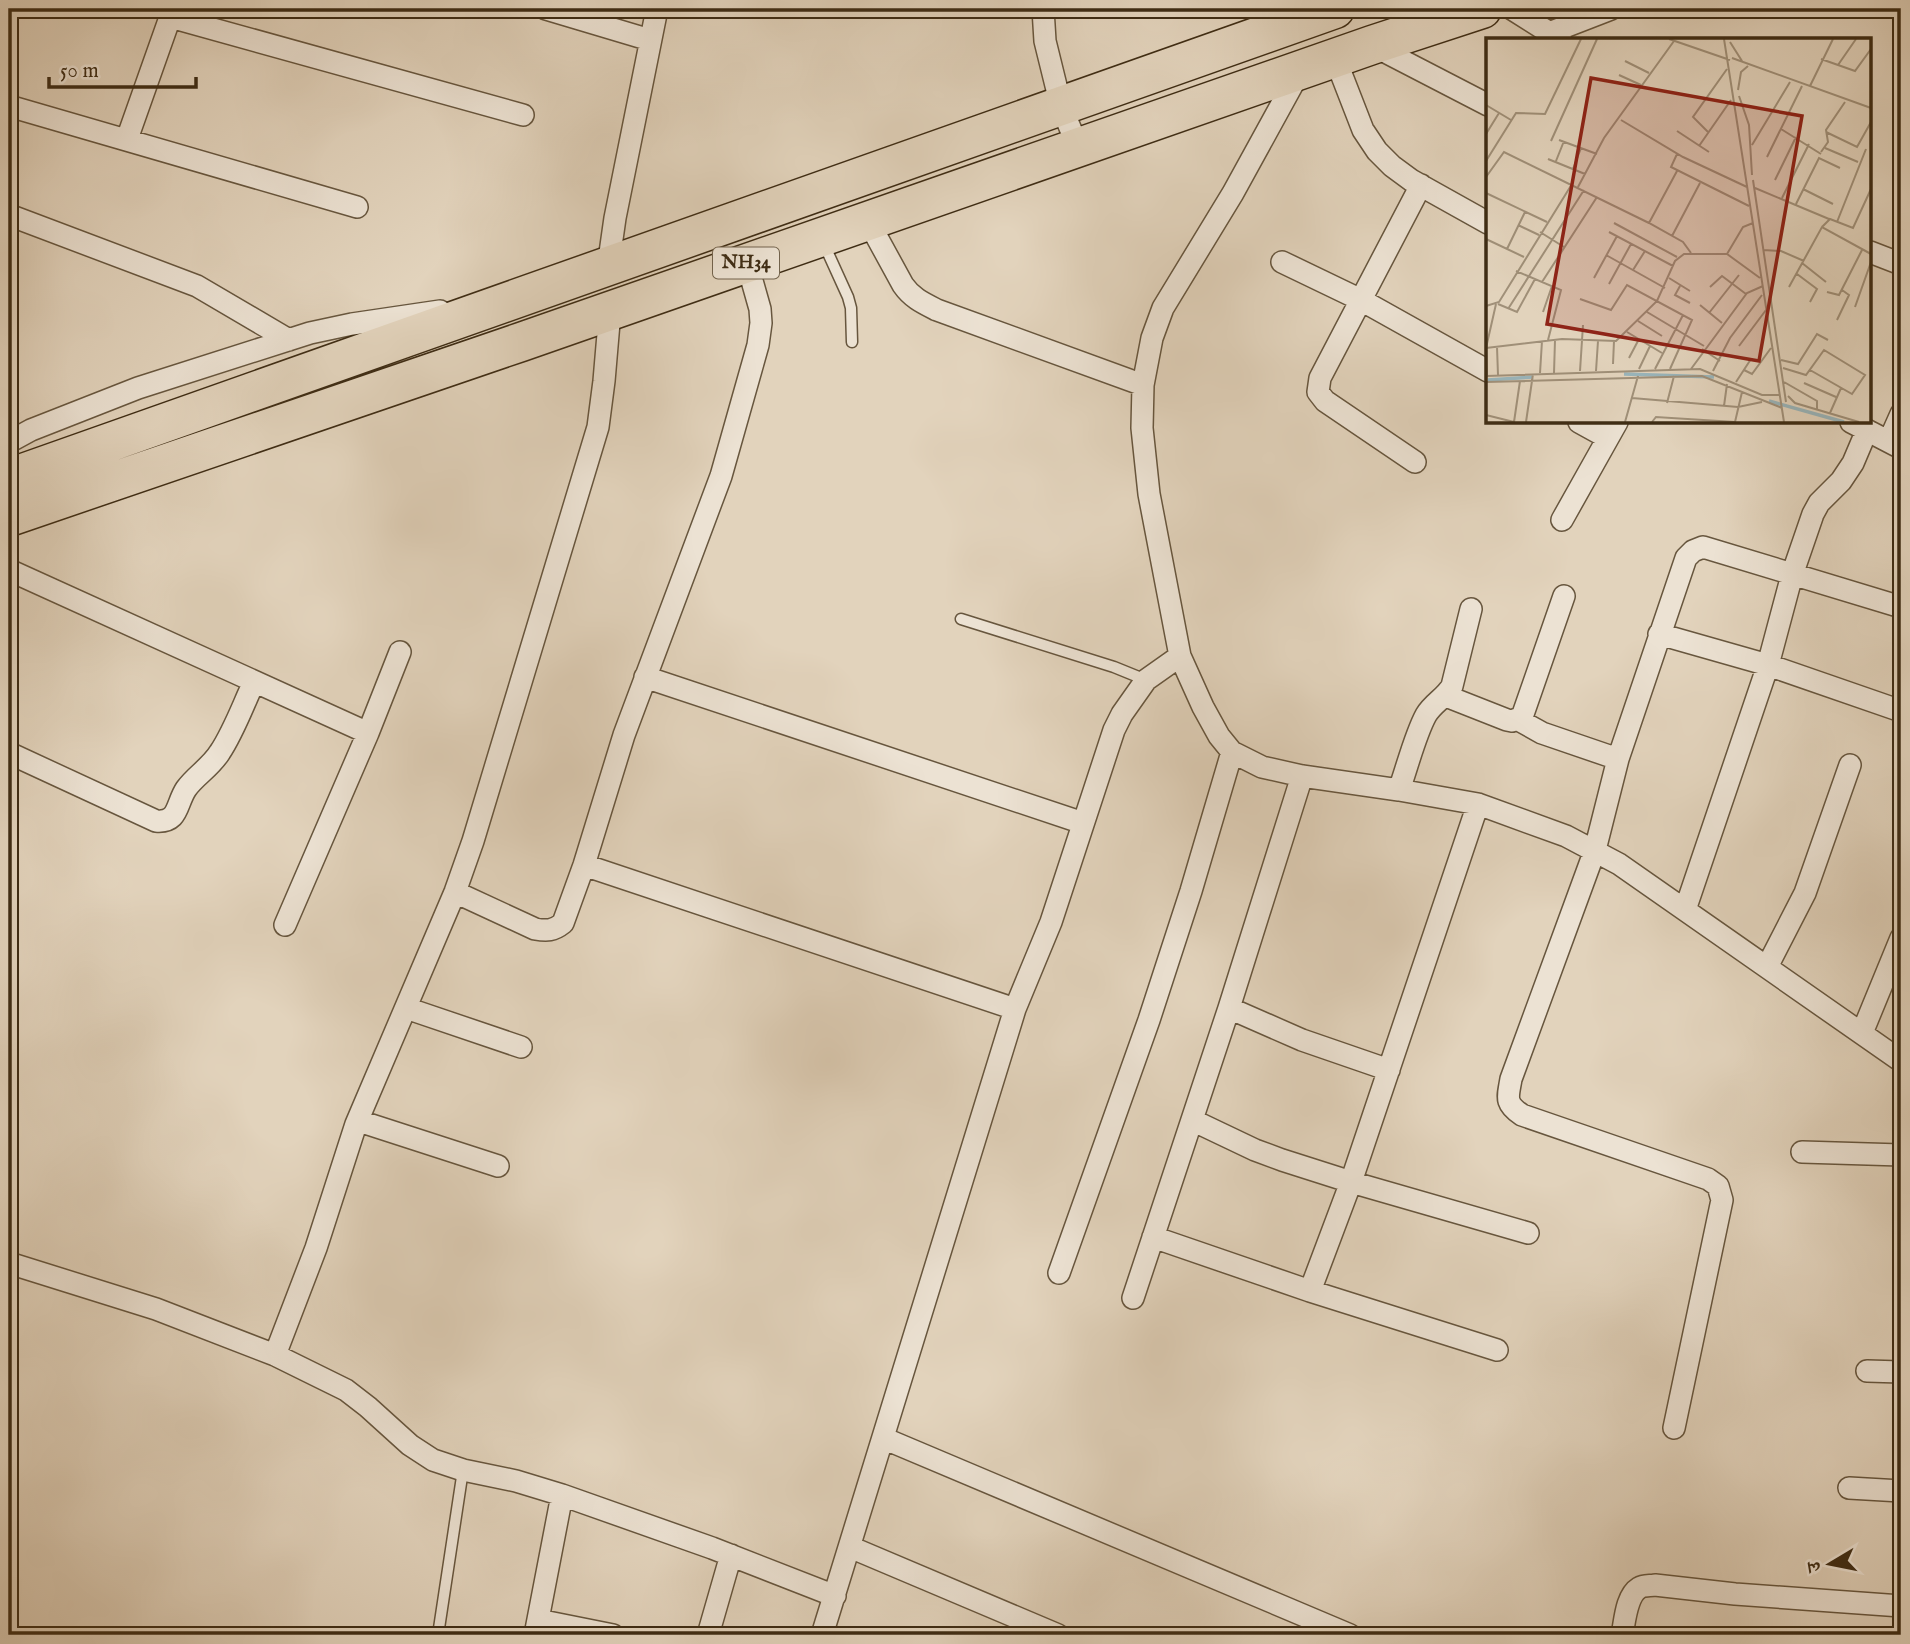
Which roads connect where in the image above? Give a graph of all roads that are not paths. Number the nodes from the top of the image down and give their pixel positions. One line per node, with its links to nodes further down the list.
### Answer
1 (547, 9): 10 (street)
2 (657, 9): 10 (street)
3 (1043, 9): 15 (street)
4 (1335, 9): 15 (highway, NH34)
5 (1482, 9): 11 (highway, NH34)
6 (1512, 9): 9 (street)
7 (1611, 9): 9 (street)
8 (172, 13): 16 (street); 17 (street)
9 (1555, 37)
10 (650, 40): 29 (street)
11 (1372, 45): 12 (highway, NH34); 13 (street)
12 (1318, 64): 18 (highway, NH34); 19 (street); 36 (street)
13 (1486, 104)
14 (9, 106): 17 (street)
15 (1061, 106): 18 (street); 29 (highway, NH34)
16 (523, 115)
17 (127, 139): 20 (street)
18 (1079, 147): 22 (highway, NH34)
19 (1420, 185): 23 (street); 31 (street)
20 (357, 207)
21 (9, 215): 33 (street)
22 (868, 221): 24 (highway, NH34); 36 (street)
23 (1486, 222)
24 (821, 237): 27 (highway, NH34); 34 (lane)
25 (1871, 251): 28 (street)
26 (1282, 262): 31 (street)
27 (747, 263): 32 (highway, NH34); 57 (street)
28 (1901, 264)
29 (608, 267): 30 (highway, NH34)
30 (512, 300): 33 (street); 44 (highway, NH34)
31 (1361, 300): 35 (street); 43 (street)
32 (610, 311): 45 (highway, NH34); 74 (street)
33 (289, 340): 41 (street)
34 (852, 342)
35 (1486, 370)
36 (1143, 385): 55 (street)
37 (1901, 414): 42 (street)
38 (1587, 424): 40 (street)
39 (1859, 426): 42 (street); 48 (street)
40 (1612, 430): 46 (street)
41 (9, 442)
42 (1895, 444)
43 (1415, 462)
44 (9, 478)
45 (9, 517)
46 (1562, 520)
47 (9, 570): 59 (street)
48 (1792, 575): 50 (street); 53 (street); 56 (street)
49 (1563, 596): 62 (street)
50 (1901, 607)
51 (1471, 609): 60 (street)
52 (961, 619): 58 (lane)
53 (1659, 634): 56 (street); 66 (street)
54 (400, 652): 63 (street)
55 (1180, 656): 58 (street); 64 (street)
56 (1768, 665): 61 (street); 75 (street)
57 (645, 677): 71 (street); 73 (street)
58 (1146, 680): 71 (street)
59 (254, 682): 63 (street); 65 (street)
60 (1446, 696): 62 (street); 69 (street)
61 (1901, 711)
62 (1517, 719): 66 (street)
63 (368, 733): 76 (street)
64 (1232, 752): 68 (street); 95 (street)
65 (9, 753)
66 (1618, 760): 72 (street)
67 (1850, 765): 78 (street)
68 (1303, 776): 69 (street); 80 (street)
69 (1399, 790): 70 (street)
70 (1478, 804): 72 (street); 85 (street)
71 (1083, 823): 81 (street)
72 (1595, 850): 75 (street); 102 (street)
73 (584, 865): 74 (street); 81 (street)
74 (454, 892): 79 (street)
75 (1685, 909): 78 (street)
76 (285, 925)
77 (1901, 938): 82 (street)
78 (1767, 967): 82 (street)
79 (406, 1008): 83 (street); 87 (street)
80 (1229, 1008): 85 (street); 86 (street)
81 (1015, 1009): 103 (street)
82 (1862, 1033): 84 (street)
83 (521, 1047)
84 (1901, 1061)
85 (1389, 1070): 91 (street)
86 (1192, 1120): 91 (street); 93 (street)
87 (359, 1121): 90 (street); 99 (street)
88 (1802, 1152): 89 (street)
89 (1901, 1155)
90 (498, 1166)
91 (1351, 1182): 92 (street); 96 (street)
92 (1528, 1233)
93 (1153, 1237): 96 (street); 97 (street)
94 (9, 1263): 99 (street)
95 (1059, 1273)
96 (1310, 1291): 98 (street)
97 (1133, 1298)
98 (1497, 1350)
99 (275, 1355): 104 (street)
100 (1867, 1371): 101 (street)
101 (1901, 1372)
102 (1674, 1428)
103 (883, 1438): 108 (street); 112 (street)
104 (463, 1471): 107 (street); 114 (lane)
105 (1849, 1488): 106 (street)
106 (1901, 1491)
107 (562, 1495): 109 (street); 113 (street)
108 (850, 1547): 110 (street); 118 (street)
109 (730, 1555): 110 (street); 116 (street)
110 (835, 1595): 117 (street)
111 (1901, 1606): 120 (street)
112 (1305, 1626): 119 (street)
113 (537, 1628): 115 (street)
114 (438, 1635)
115 (613, 1635)
116 (708, 1635)
117 (822, 1635)
118 (1058, 1635)
119 (1350, 1635)
120 (1622, 1635)

